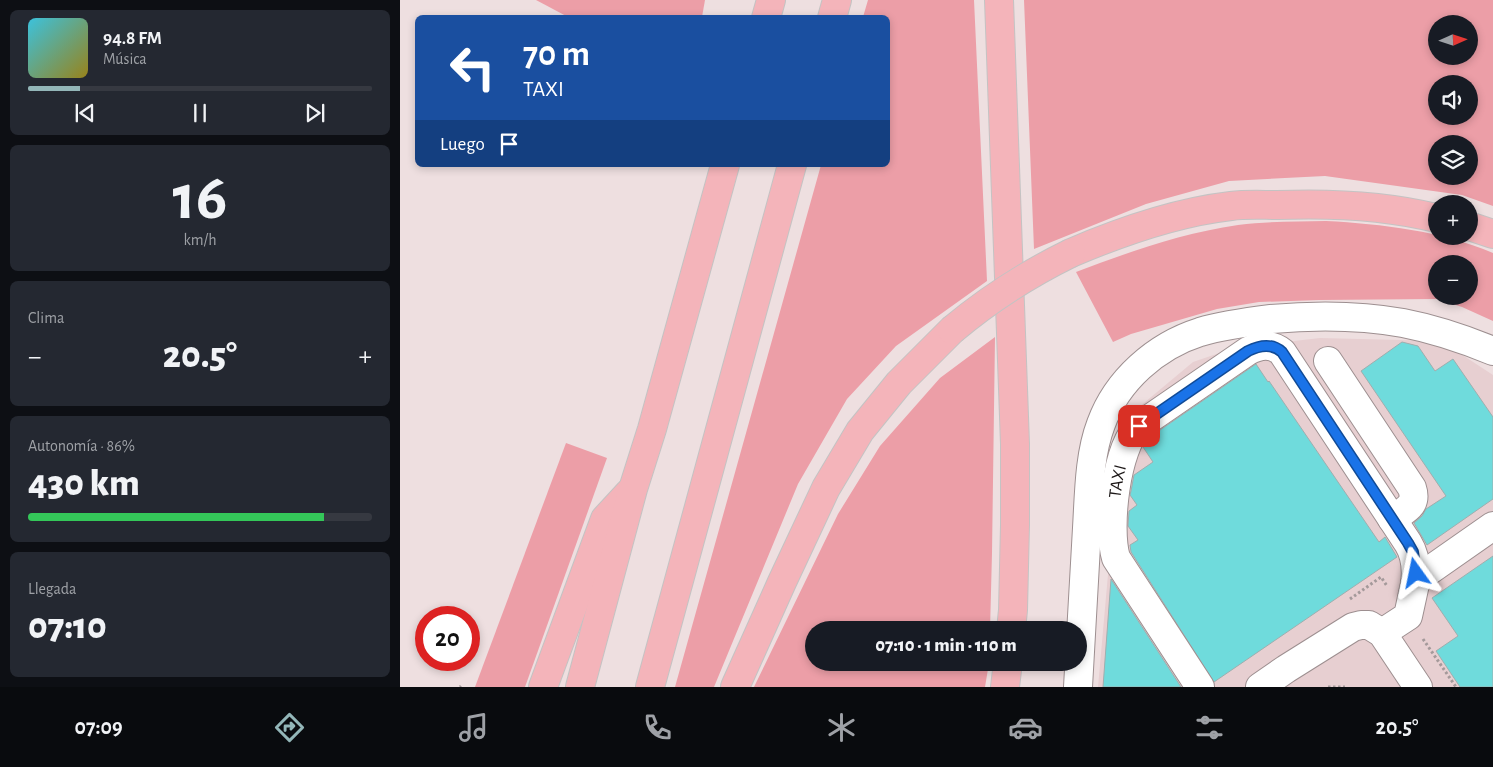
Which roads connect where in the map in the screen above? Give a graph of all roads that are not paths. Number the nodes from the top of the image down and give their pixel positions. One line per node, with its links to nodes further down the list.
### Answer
1 (771, 0): 4 (highway)
2 (837, 0): 5 (highway)
3 (999, 0): 17 (highway)
4 (767, 15)
5 (833, 15)
6 (724, 167): 13 (highway)
7 (791, 167): 22 (highway)
8 (1428, 216): 23 (highway, bridge)
9 (1478, 229): 10 (highway)
10 (1493, 234)
11 (1493, 351): 25 (street)
12 (1328, 361): 14 (street)
13 (633, 489): 20 (highway); 21 (highway)
14 (1392, 519): 16 (street, TAXI); 26 (street, TAXI)
15 (1493, 526): 16 (street)
16 (1415, 584): 18 (street, TAXI)
17 (1012, 621)
18 (1382, 633): 27 (street); 28 (street)
19 (1007, 671): 24 (highway)
20 (542, 687)
21 (580, 687)
22 (650, 687)
23 (735, 687)
24 (1005, 687)
25 (1078, 687)
26 (1200, 687)
27 (1260, 687)
28 (1418, 687)

